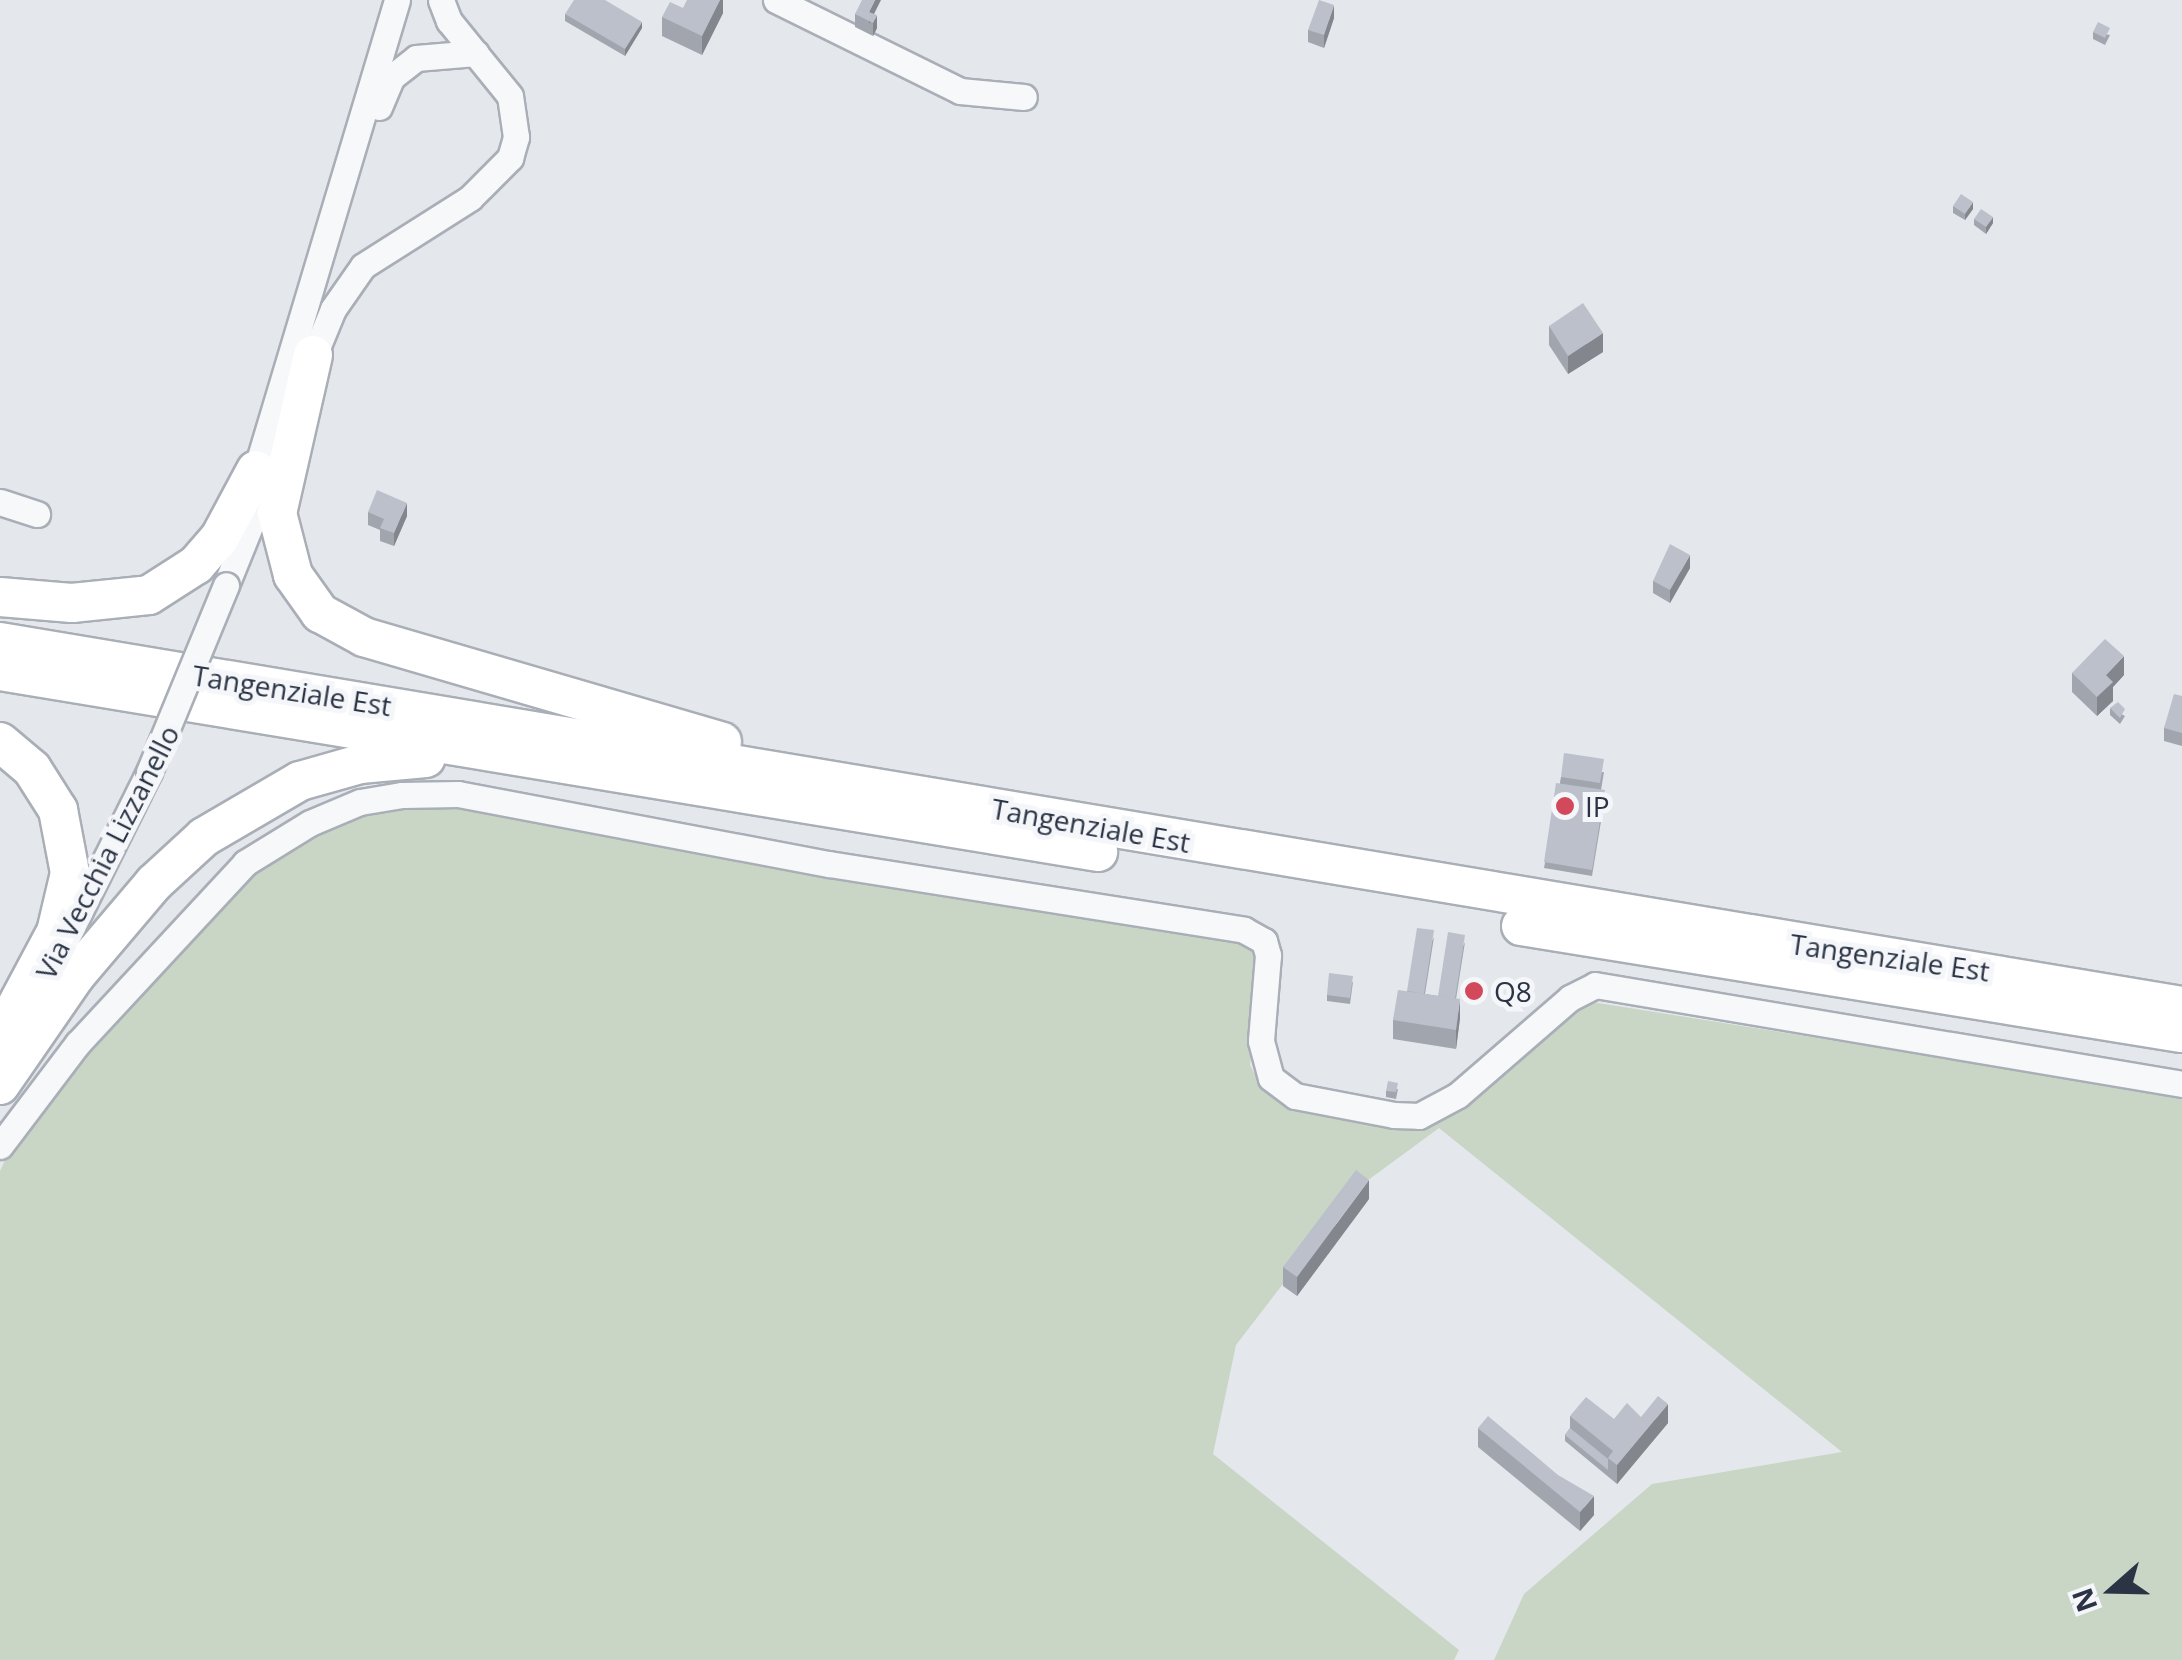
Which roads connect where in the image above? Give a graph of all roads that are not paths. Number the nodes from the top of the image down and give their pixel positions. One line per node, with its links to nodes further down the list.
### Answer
1 (396, 0): 6 (street, Via Vecchia Lizzanello)
2 (441, 0): 4 (street, Via Vecchia Lizzanello)
3 (776, 0): 5 (street)
4 (476, 53): 6 (street, Via Vecchia Lizzanello); 7 (street, Via Vecchia Lizzanello)
5 (1024, 97)
6 (330, 223): 8 (street, Via Vecchia Lizzanello)
7 (313, 355): 11 (street, Via Vecchia Lizzanello); 17 (highway)
8 (256, 470): 11 (street, Via Vecchia Lizzanello); 12 (highway)
9 (0, 502): 10 (street)
10 (37, 514)
11 (226, 585): 21 (street, Via Vecchia Lizzanello, bridge)
12 (0, 597)
13 (0, 642): 17 (highway, Tangenziale Est)
14 (0, 670): 16 (highway, Tangenziale Est)
15 (0, 742): 20 (highway)
16 (691, 788): 19 (highway, Tangenziale Est); 22 (highway)
17 (1030, 815): 18 (highway, Tangenziale Est)
18 (2182, 1006)
19 (2182, 1033)
20 (0, 1037)
21 (0, 1059)
22 (0, 1084)
23 (2182, 1084): 24 (street)
24 (0, 1146)

